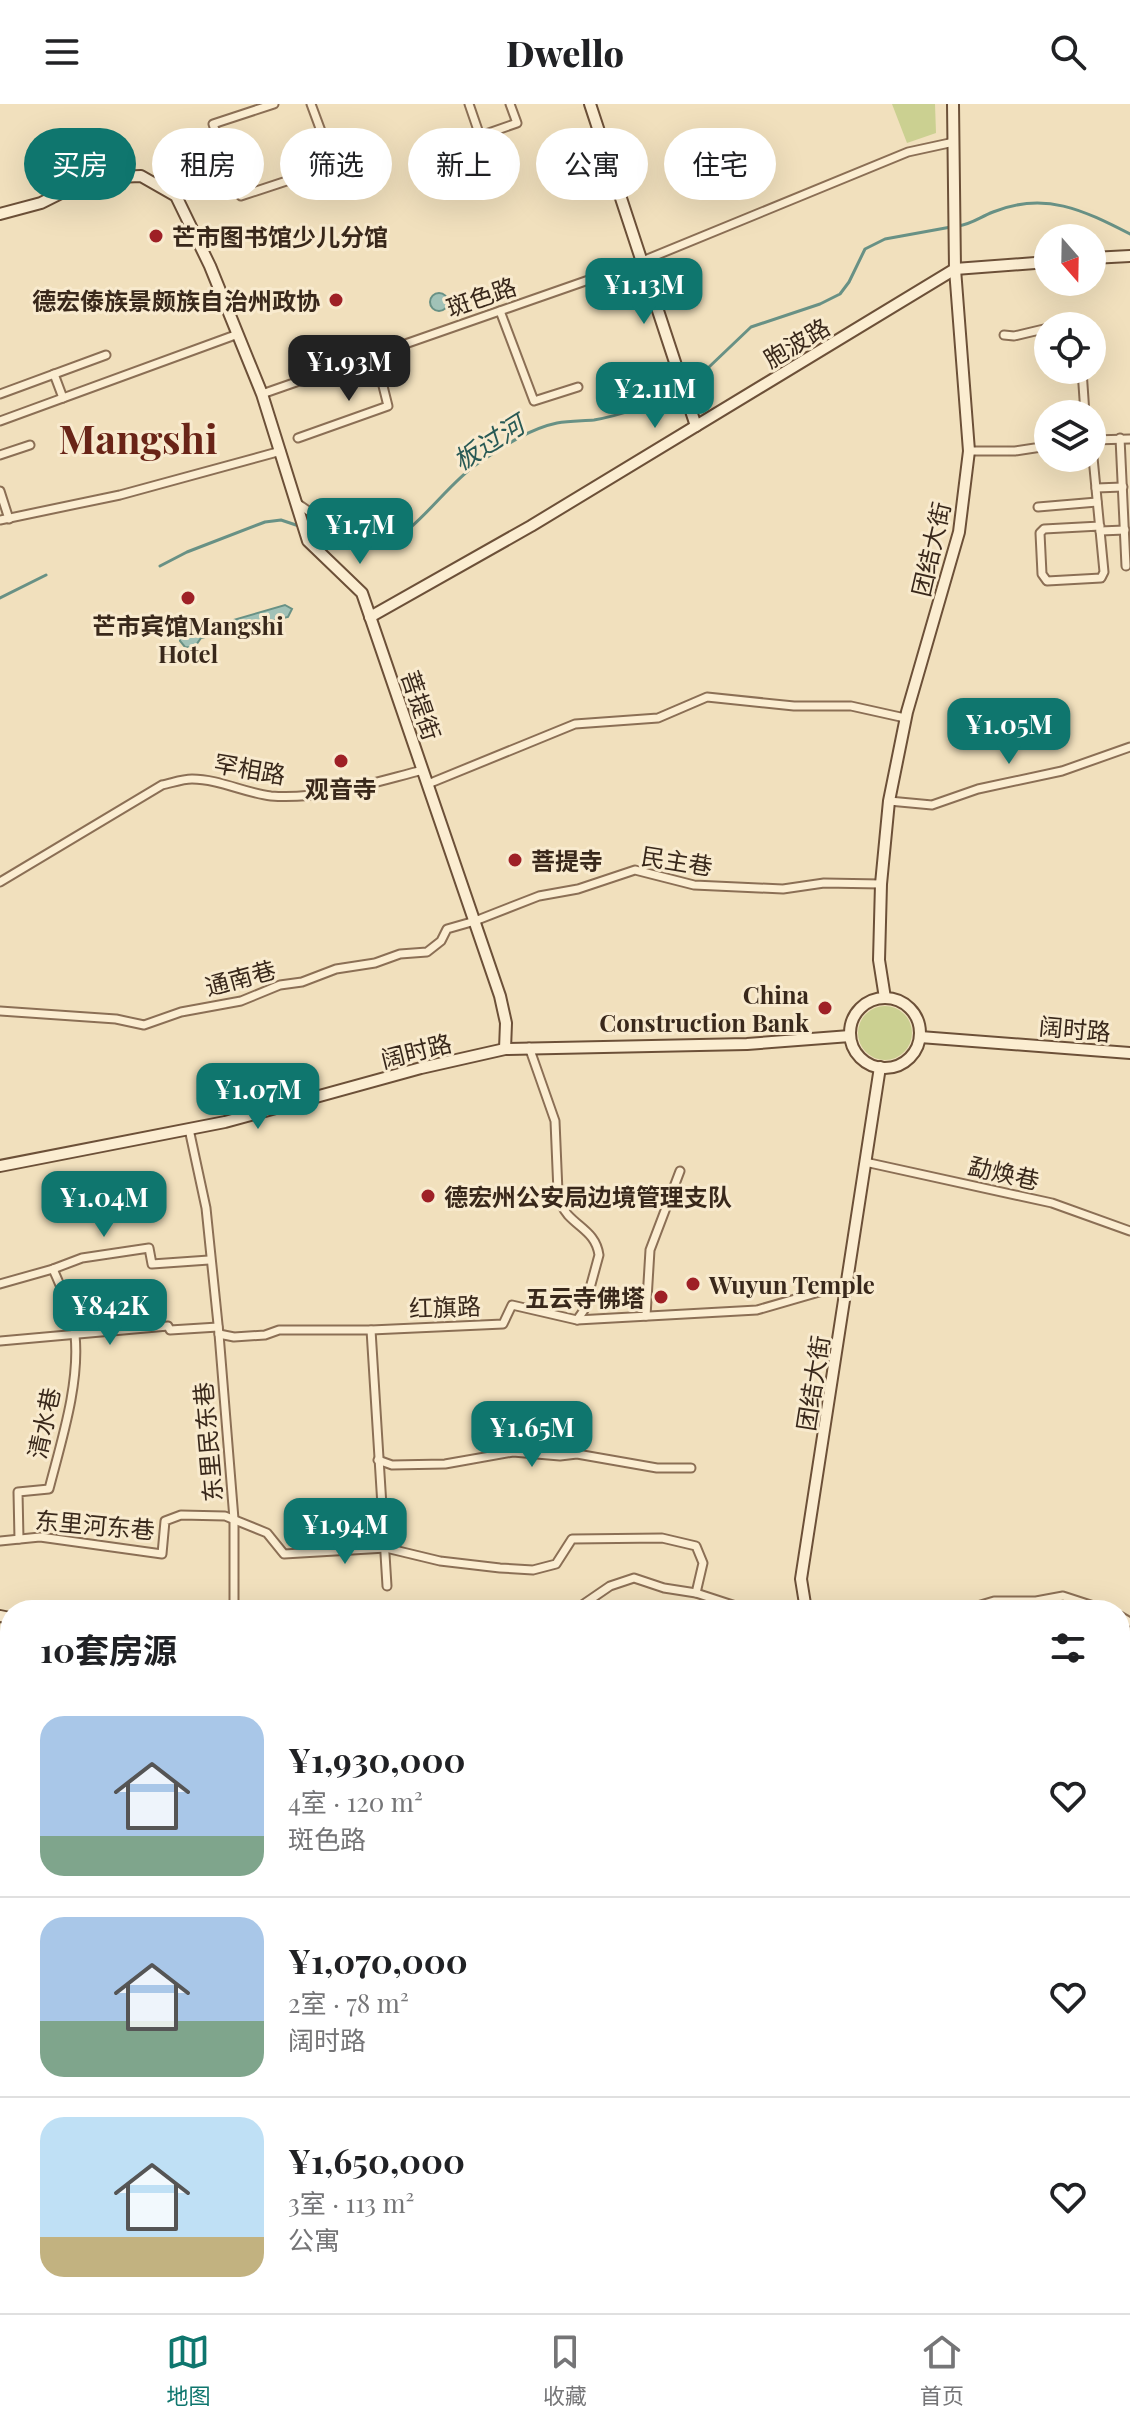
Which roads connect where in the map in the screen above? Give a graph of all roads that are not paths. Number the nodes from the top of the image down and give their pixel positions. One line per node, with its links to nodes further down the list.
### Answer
1 (274, 104): 2 (street)
2 (311, 104)
3 (469, 104): 4 (street)
4 (510, 104)
5 (590, 104): 11 (main road)
6 (953, 104): 7 (main road, 团结大街)
7 (954, 142): 11 (street, 斑色路); 13 (main road, 团结大街)
8 (0, 214): 16 (main road)
9 (1130, 256): 10 (main road)
10 (1106, 257)
11 (640, 262): 14 (street, 斑色路); 26 (main road)
12 (1034, 263): 13 (main road, 胞波路)
13 (955, 269): 26 (main road, 胞波路); 34 (main road, 团结大街)
14 (500, 311): 18 (street, 斑色路); 21 (street)
15 (1034, 331): 17 (street)
16 (238, 334): 23 (main road); 24 (street)
17 (1004, 335)
18 (375, 354): 23 (street, 斑色路); 27 (street)
19 (106, 355): 20 (street)
20 (54, 374): 22 (street); 24 (street)
21 (578, 387)
22 (0, 394)
23 (262, 394): 33 (main road, 菩提街)
24 (63, 398): 25 (street)
25 (0, 421)
26 (696, 426): 48 (main road, 胞波路)
27 (298, 438)
28 (1120, 438): 29 (street); 30 (street); 37 (street)
29 (1106, 439)
30 (1130, 439)
31 (30, 445): 35 (street)
32 (1034, 448): 34 (street)
33 (281, 451): 41 (main road, 菩提街); 43 (street)
34 (969, 451): 49 (main road, 团结大街)
35 (0, 455)
36 (1094, 472): 38 (street)
37 (1123, 487): 38 (street); 46 (street)
38 (1096, 488): 40 (street)
39 (0, 491): 43 (street)
40 (1097, 502): 42 (street); 45 (street)
41 (298, 507): 44 (street); 48 (main road, 菩提街)
42 (1038, 507)
43 (4, 519)
44 (365, 520)
45 (1100, 528): 45 (street); 46 (street)
46 (1125, 530): 47 (street)
47 (1126, 566)
48 (370, 617): 51 (main road, 菩提街)
49 (905, 718): 52 (street); 53 (main road, 团结大街)
50 (1130, 747): 53 (street)
51 (423, 770): 52 (main road, 菩提街); 54 (street, 罕相路)
52 (428, 784): 56 (main road, 菩提街)
53 (889, 801): 55 (main road, 团结大街)
54 (0, 882)
55 (881, 884): 56 (street, 民主巷); 57 (main road, 团结大街)
56 (475, 921): 58 (street, 通南巷); 62 (main road, 菩提街)
57 (885, 998): 59 (main road); 60 (main road)
58 (0, 1011)
59 (850, 1036): 61 (main road, 阔时路); 64 (main road)
60 (920, 1037): 63 (main road, 阔时路); 64 (main road)
61 (529, 1047): 62 (main road, 阔时路); 75 (street)
62 (505, 1049): 65 (main road, 阔时路)
63 (1130, 1053)
64 (880, 1067): 66 (main road, 团结大街)
65 (189, 1129): 67 (main road, 阔时路); 70 (street, 东里民东巷)
66 (865, 1162): 69 (street, 勐焕巷); 73 (main road, 团结大街)
67 (0, 1166)
68 (680, 1171): 74 (street)
69 (1130, 1231)
70 (209, 1260): 71 (street); 76 (street, 东里民东巷)
71 (53, 1269): 72 (street); 78 (street, 清水巷)
72 (0, 1284)
73 (847, 1284): 74 (street, 红旗路); 91 (main road, 团结大街)
74 (646, 1316): 75 (street, 红旗路)
75 (577, 1320): 77 (street, 红旗路)
76 (218, 1330): 77 (street, 红旗路); 78 (street); 82 (street, 东里民东巷)
77 (371, 1330): 80 (street)
78 (75, 1335): 79 (street); 83 (street, 清水巷)
79 (0, 1341)
80 (378, 1460): 81 (street); 85 (street)
81 (691, 1468)
82 (234, 1519): 83 (street, 东里河东巷); 85 (street, 东里河东巷); 88 (street, 东里民东巷)
83 (19, 1539): 84 (street, 东里河东巷)
84 (0, 1541)
85 (386, 1548): 86 (street); 87 (street, 东里河东巷)
86 (387, 1586)
87 (696, 1593): 89 (street); 90 (street)
88 (234, 1600)
89 (590, 1600)
90 (717, 1600)
91 (804, 1600)
92 (1041, 1600): 93 (street)
93 (1075, 1600)

